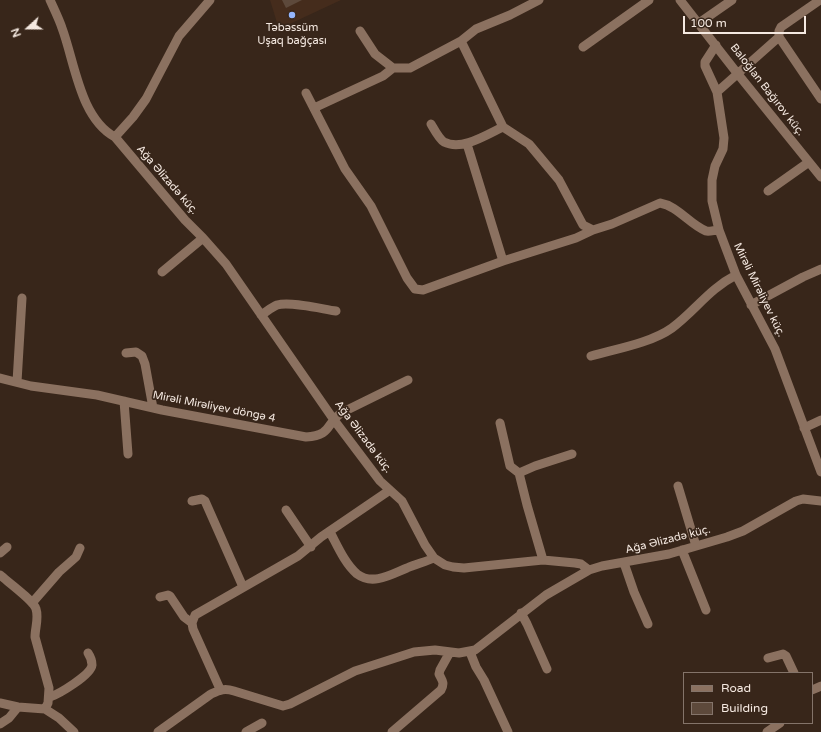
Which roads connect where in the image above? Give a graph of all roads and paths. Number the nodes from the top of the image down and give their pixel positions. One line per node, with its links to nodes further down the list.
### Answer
1 (50, 0): 22 (street, Ağa Əlizadə küç.)
2 (210, 0): 22 (street)
3 (539, 0): 11 (street)
4 (649, 0): 13 (street)
5 (680, 0): 8 (street, Baloğlan Bağırov küç.)
6 (732, 0): 8 (street)
7 (820, 0): 10 (street)
8 (699, 23): 12 (street, Baloğlan Bağırov küç.)
9 (360, 31): 14 (street)
10 (779, 36): 15 (street); 18 (street)
11 (461, 40): 14 (street); 21 (street)
12 (716, 45): 15 (street, Baloğlan Bağırov küç.); 16 (street, Mirəli Mirəliyev küç.)
13 (583, 48)
14 (393, 68): 19 (street)
15 (737, 73): 16 (street); 24 (street, Baloğlan Bağırov küç.)
16 (717, 92): 28 (street, Mirəli Mirəliyev küç.)
17 (306, 93): 19 (street)
18 (821, 99)
19 (314, 108): 30 (street)
20 (431, 124): 23 (street)
21 (503, 128): 23 (street); 27 (street)
22 (114, 137): 29 (street, Ağa Əlizadə küç.)
23 (467, 144): 30 (street)
24 (809, 162): 25 (street, Baloğlan Bağırov küç.); 26 (street)
25 (821, 176)
26 (768, 191)
27 (593, 230): 28 (street); 30 (street)
28 (719, 230): 33 (street, Mirəli Mirəliyev küç.)
29 (204, 238): 32 (street); 37 (street, Ağa Əlizadə küç.)
30 (503, 261)
31 (821, 269): 35 (street)
32 (162, 272)
33 (736, 275): 35 (street, Mirəli Mirəliyev küç.); 39 (street)
34 (22, 298): 42 (street)
35 (751, 305): 48 (street, Mirəli Mirəliyev küç.)
36 (336, 311): 37 (street)
37 (261, 315): 45 (street, Ağa Əlizadə küç.)
38 (126, 353): 44 (street)
39 (591, 356)
40 (0, 378): 42 (street, Mirəli Mirəliyev döngə 4)
41 (408, 380): 45 (street, Mirəli Mirəliyev döngə 4)
42 (17, 382): 43 (street, Mirəli Mirəliyev döngə 4)
43 (124, 401): 44 (street, Mirəli Mirəliyev döngə 4); 49 (street)
44 (153, 408): 45 (street, Mirəli Mirəliyev döngə 4)
45 (334, 420): 54 (street, Ağa Əlizadə küç.)
46 (821, 420): 48 (street)
47 (500, 423): 52 (street)
48 (804, 428): 51 (street, Mirəli Mirəliyev küç.)
49 (128, 454)
50 (572, 454): 52 (street)
51 (821, 472)
52 (519, 473): 66 (street)
53 (678, 486): 59 (street)
54 (390, 490): 58 (street); 65 (street, Ağa Əlizadə küç.)
55 (821, 500): 59 (street, Ağa Əlizadə küç.)
56 (192, 501): 70 (street)
57 (286, 510): 61 (street)
58 (330, 532): 61 (street); 65 (street)
59 (696, 546): 63 (street, Ağa Əlizadə küç.)
60 (7, 547): 64 (street)
61 (310, 547): 70 (street)
62 (80, 548): 72 (street)
63 (682, 550): 67 (street, Ağa Əlizadə küç.); 73 (street)
64 (0, 553)
65 (434, 558): 66 (street)
66 (543, 560): 68 (street)
67 (624, 562): 68 (street, Ağa Əlizadə küç.); 76 (street)
68 (589, 570): 74 (street, Ağa Əlizadə küç.)
69 (0, 575): 72 (street)
70 (244, 587): 75 (street)
71 (160, 597): 75 (street)
72 (32, 602): 84 (street)
73 (706, 610)
74 (521, 613): 78 (street, Ağa Əlizadə küç.); 81 (street)
75 (192, 622): 83 (street)
76 (648, 624)
77 (450, 652): 78 (street); 83 (street); 94 (street)
78 (470, 652): 95 (street)
79 (88, 653): 84 (street)
80 (768, 658): 82 (street)
81 (547, 669)
82 (794, 672)
83 (220, 689): 92 (street)
84 (50, 697): 87 (street)
85 (0, 703): 86 (street)
86 (18, 707): 87 (street); 88 (street)
87 (45, 709): 91 (street)
88 (0, 724)
89 (262, 724): 93 (street)
90 (779, 724): 96 (street)
91 (74, 732)
92 (158, 732)
93 (246, 732)
94 (392, 732)
95 (508, 732)
96 (767, 732)

